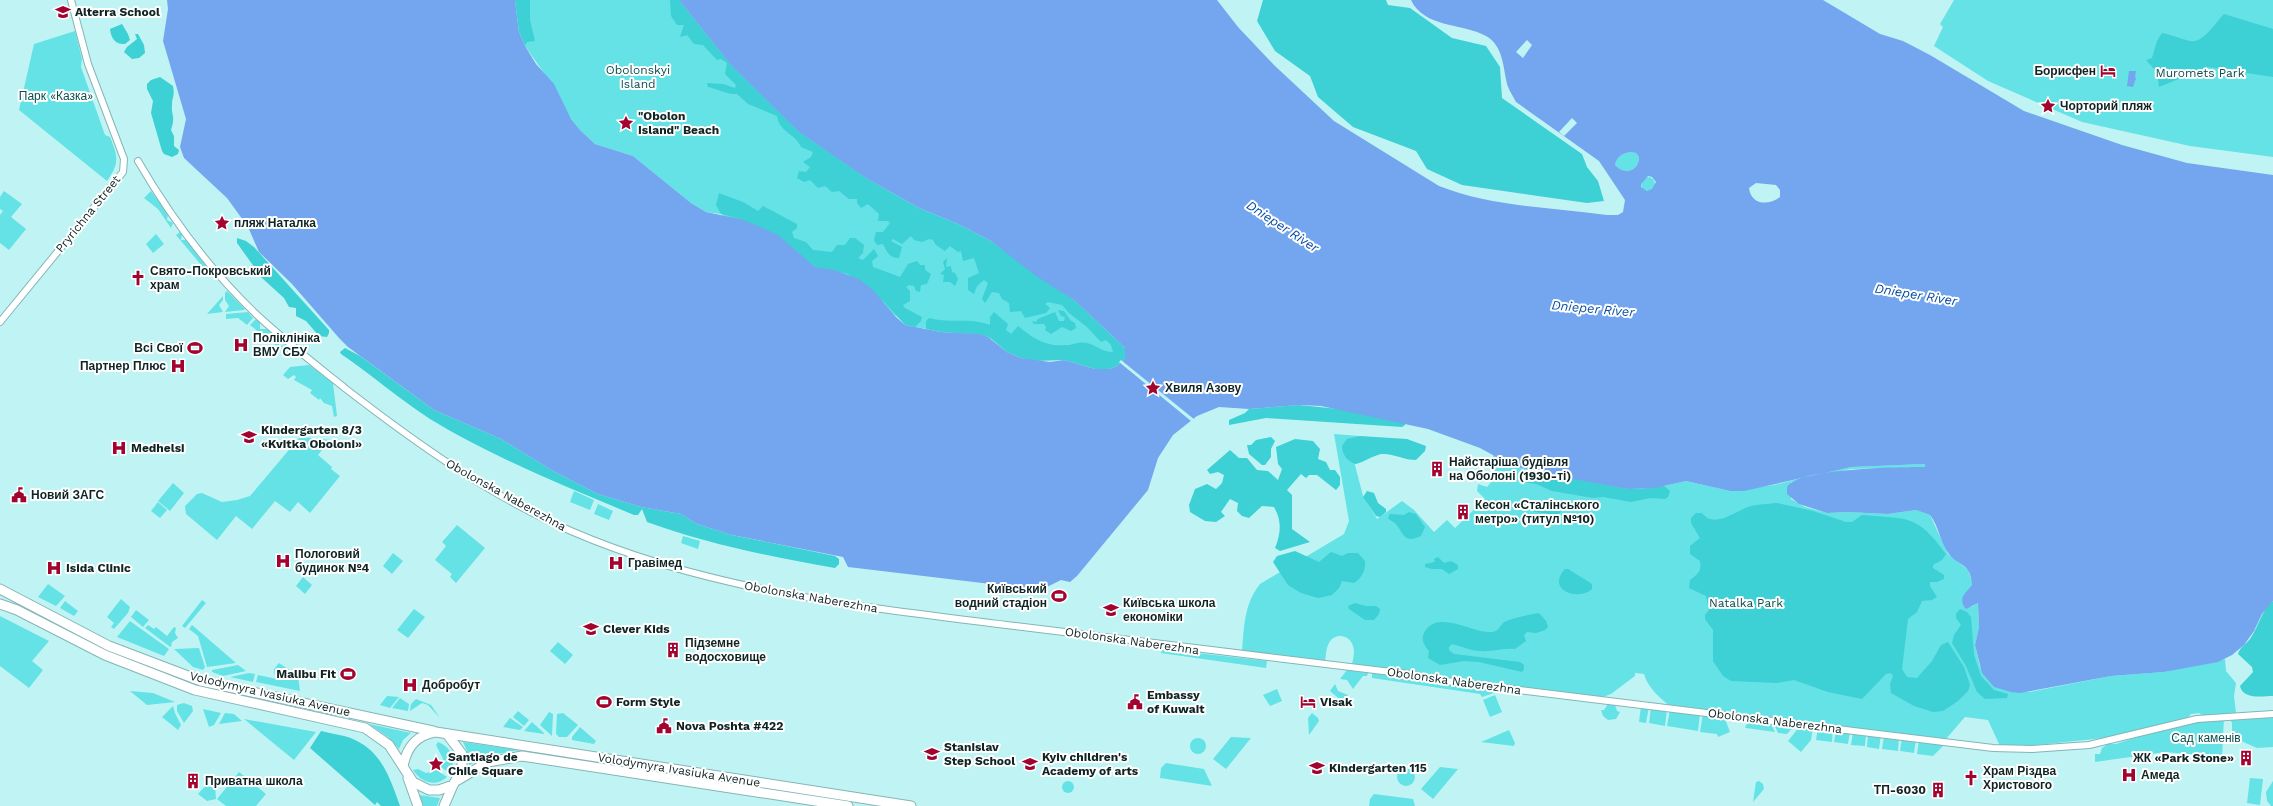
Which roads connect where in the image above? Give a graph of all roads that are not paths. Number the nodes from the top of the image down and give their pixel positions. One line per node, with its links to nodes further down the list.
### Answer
1 (71, 0): 3 (street, Pryrichna Street)
2 (138, 161): 6 (street, Obolonska Naberezhna)
3 (0, 322)
4 (0, 589): 7 (main road, Volodymyra Ivasiuka Avenue)
5 (0, 604): 9 (main road, Volodymyra Ivasiuka Avenue)
6 (2273, 714)
7 (436, 732): 8 (main road); 9 (main road)
8 (447, 734): 10 (main road); 14 (main road, Volodymyra Ivasiuka Avenue)
9 (405, 771): 10 (main road); 11 (main road)
10 (455, 783): 12 (main road); 13 (main road, Volodymyra Ivasiuka Avenue)
11 (418, 806)
12 (444, 806)
13 (848, 806)
14 (911, 806)

